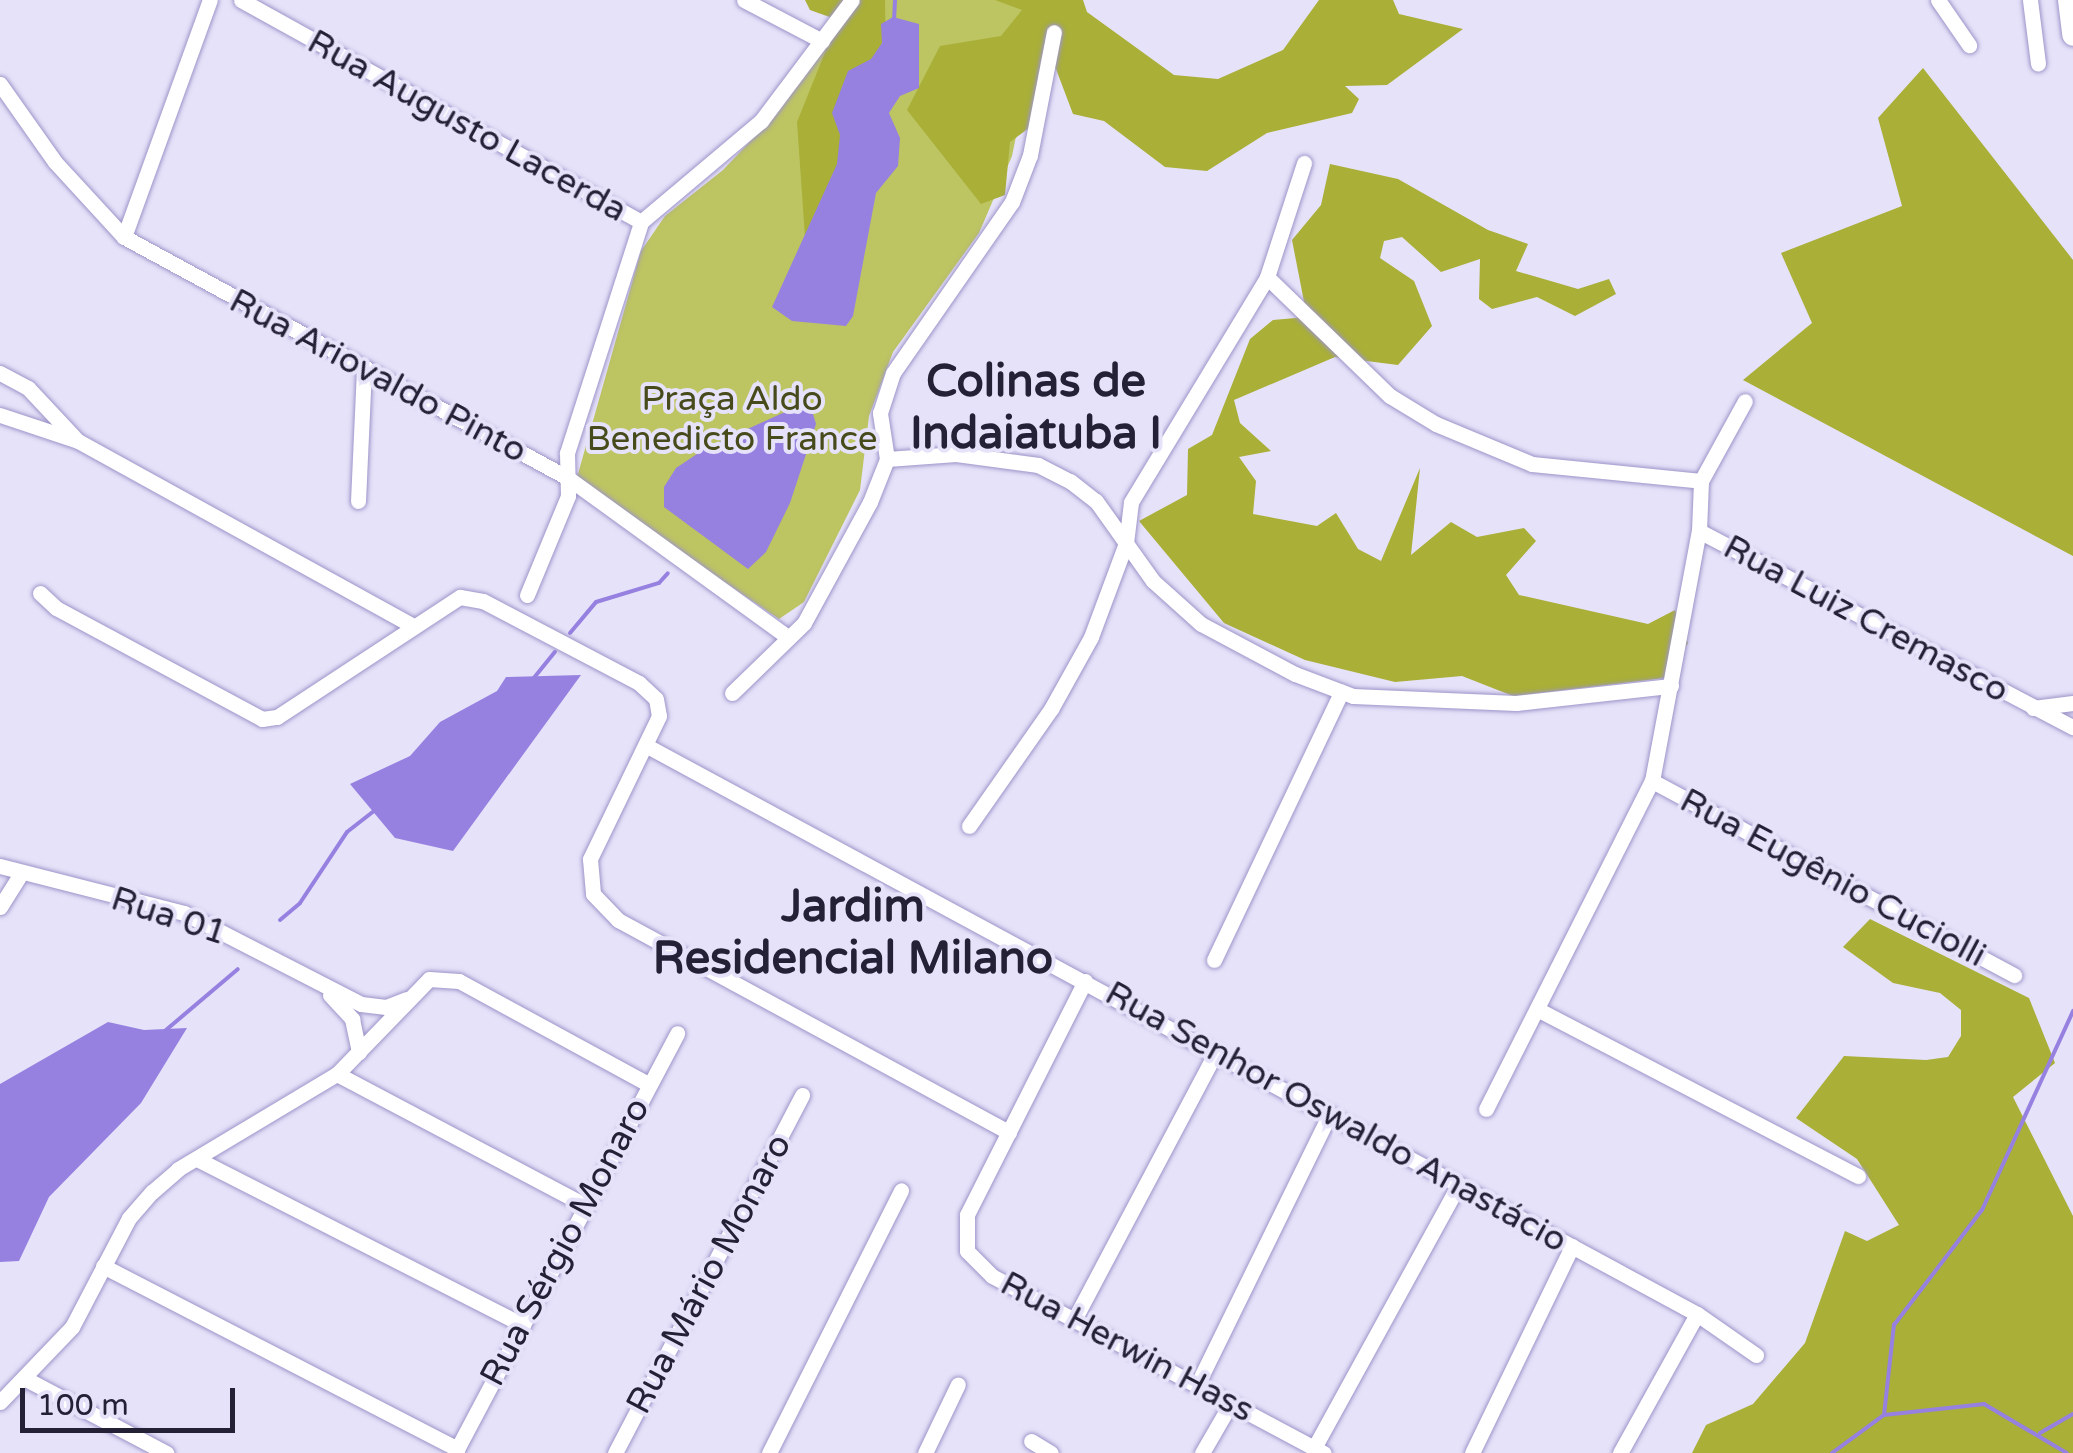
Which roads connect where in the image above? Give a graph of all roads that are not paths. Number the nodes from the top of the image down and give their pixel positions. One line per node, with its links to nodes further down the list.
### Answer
1 (210, 0): 16 (street)
2 (241, 0): 15 (street, Rua Augusto Lacerda)
3 (744, 0): 10 (street)
4 (852, 0): 10 (street)
5 (1938, 0): 11 (street)
6 (2030, 0): 12 (street)
7 (2069, 0): 9 (street)
8 (1054, 32): 23 (street)
9 (2073, 35)
10 (822, 41): 15 (street)
11 (1968, 45)
12 (2038, 63)
13 (0, 84): 16 (street, Rua Ariovaldo Pinto)
14 (1304, 163): 17 (street)
15 (641, 222): 24 (street)
16 (124, 236): 18 (street, Rua Ariovaldo Pinto)
17 (1267, 278): 25 (street); 28 (street)
18 (364, 370): 24 (street, Rua Ariovaldo Pinto); 26 (street)
19 (0, 373): 22 (street)
20 (1745, 401): 25 (street)
21 (0, 415): 22 (street)
22 (78, 441): 31 (street)
23 (887, 458): 28 (street); 32 (street)
24 (568, 478): 30 (street); 32 (street, Rua Ariovaldo Pinto)
25 (1701, 481): 27 (street)
26 (358, 501)
27 (1698, 531): 33 (street); 37 (street, Rua Luiz Cremasco)
28 (1126, 544): 35 (street); 41 (street)
29 (40, 592): 31 (street)
30 (528, 595)
31 (410, 624): 39 (street)
32 (788, 637): 34 (street)
33 (1671, 686): 35 (street); 40 (street)
34 (732, 692)
35 (1341, 692): 45 (street)
36 (2073, 703): 37 (street, Rua Luiz Cremasco)
37 (2033, 708): 38 (street, Rua Luiz Cremasco)
38 (2073, 727)
39 (647, 746): 47 (street, Rua Senhor Oswaldo Anastácio); 59 (street)
40 (1652, 781): 46 (street, Rua Eugênio Cuciolli); 50 (street)
41 (969, 826)
42 (0, 866): 43 (street, Rua 01)
43 (21, 874): 44 (street); 48 (street, Rua 01)
44 (0, 907)
45 (1214, 960)
46 (2014, 975)
47 (1085, 981): 53 (street, Rua Senhor Oswaldo Anastácio); 59 (street)
48 (327, 992): 49 (street, Rua 01); 52 (street, Rua 01)
49 (411, 998): 52 (street); 55 (street)
50 (1537, 1009): 57 (street); 61 (street)
51 (678, 1033): 55 (street, Rua Sérgio Monaro)
52 (359, 1052): 54 (street)
53 (1216, 1052): 58 (street, Rua Senhor Oswaldo Anastácio); 68 (street)
54 (337, 1074): 60 (street); 64 (street)
55 (648, 1084): 64 (street, Rua Sérgio Monaro)
56 (802, 1095): 80 (street, Rua Mário Monaro)
57 (1486, 1109)
58 (1330, 1114): 62 (street, Rua Senhor Oswaldo Anastácio); 73 (street)
59 (1009, 1132): 68 (street, Rua Herwin Hass)
60 (197, 1159): 66 (street); 69 (street)
61 (1858, 1176)
62 (1458, 1184): 65 (street, Rua Senhor Oswaldo Anastácio); 77 (street)
63 (900, 1190): 81 (street)
64 (586, 1206): 69 (street, Rua Sérgio Monaro)
65 (1572, 1246): 67 (street, Rua Senhor Oswaldo Anastácio); 85 (street)
66 (104, 1266): 71 (street); 78 (street)
67 (1698, 1314): 70 (street, Rua Senhor Oswaldo Anastácio); 86 (street)
68 (1074, 1320): 73 (street, Rua Herwin Hass)
69 (523, 1326): 78 (street, Rua Sérgio Monaro)
70 (1756, 1354)
71 (24, 1378): 74 (street); 79 (street)
72 (958, 1384): 82 (street)
73 (1197, 1385): 75 (street, Rua Herwin Hass)
74 (0, 1402)
75 (1231, 1404): 77 (street, Rua Herwin Hass); 84 (street)
76 (1032, 1441): 83 (street)
77 (1319, 1450)
78 (456, 1451)
79 (166, 1453)
80 (616, 1453)
81 (769, 1453)
82 (925, 1453)
83 (1051, 1453)
84 (1202, 1453)
85 (1472, 1453)
86 (1620, 1453)

